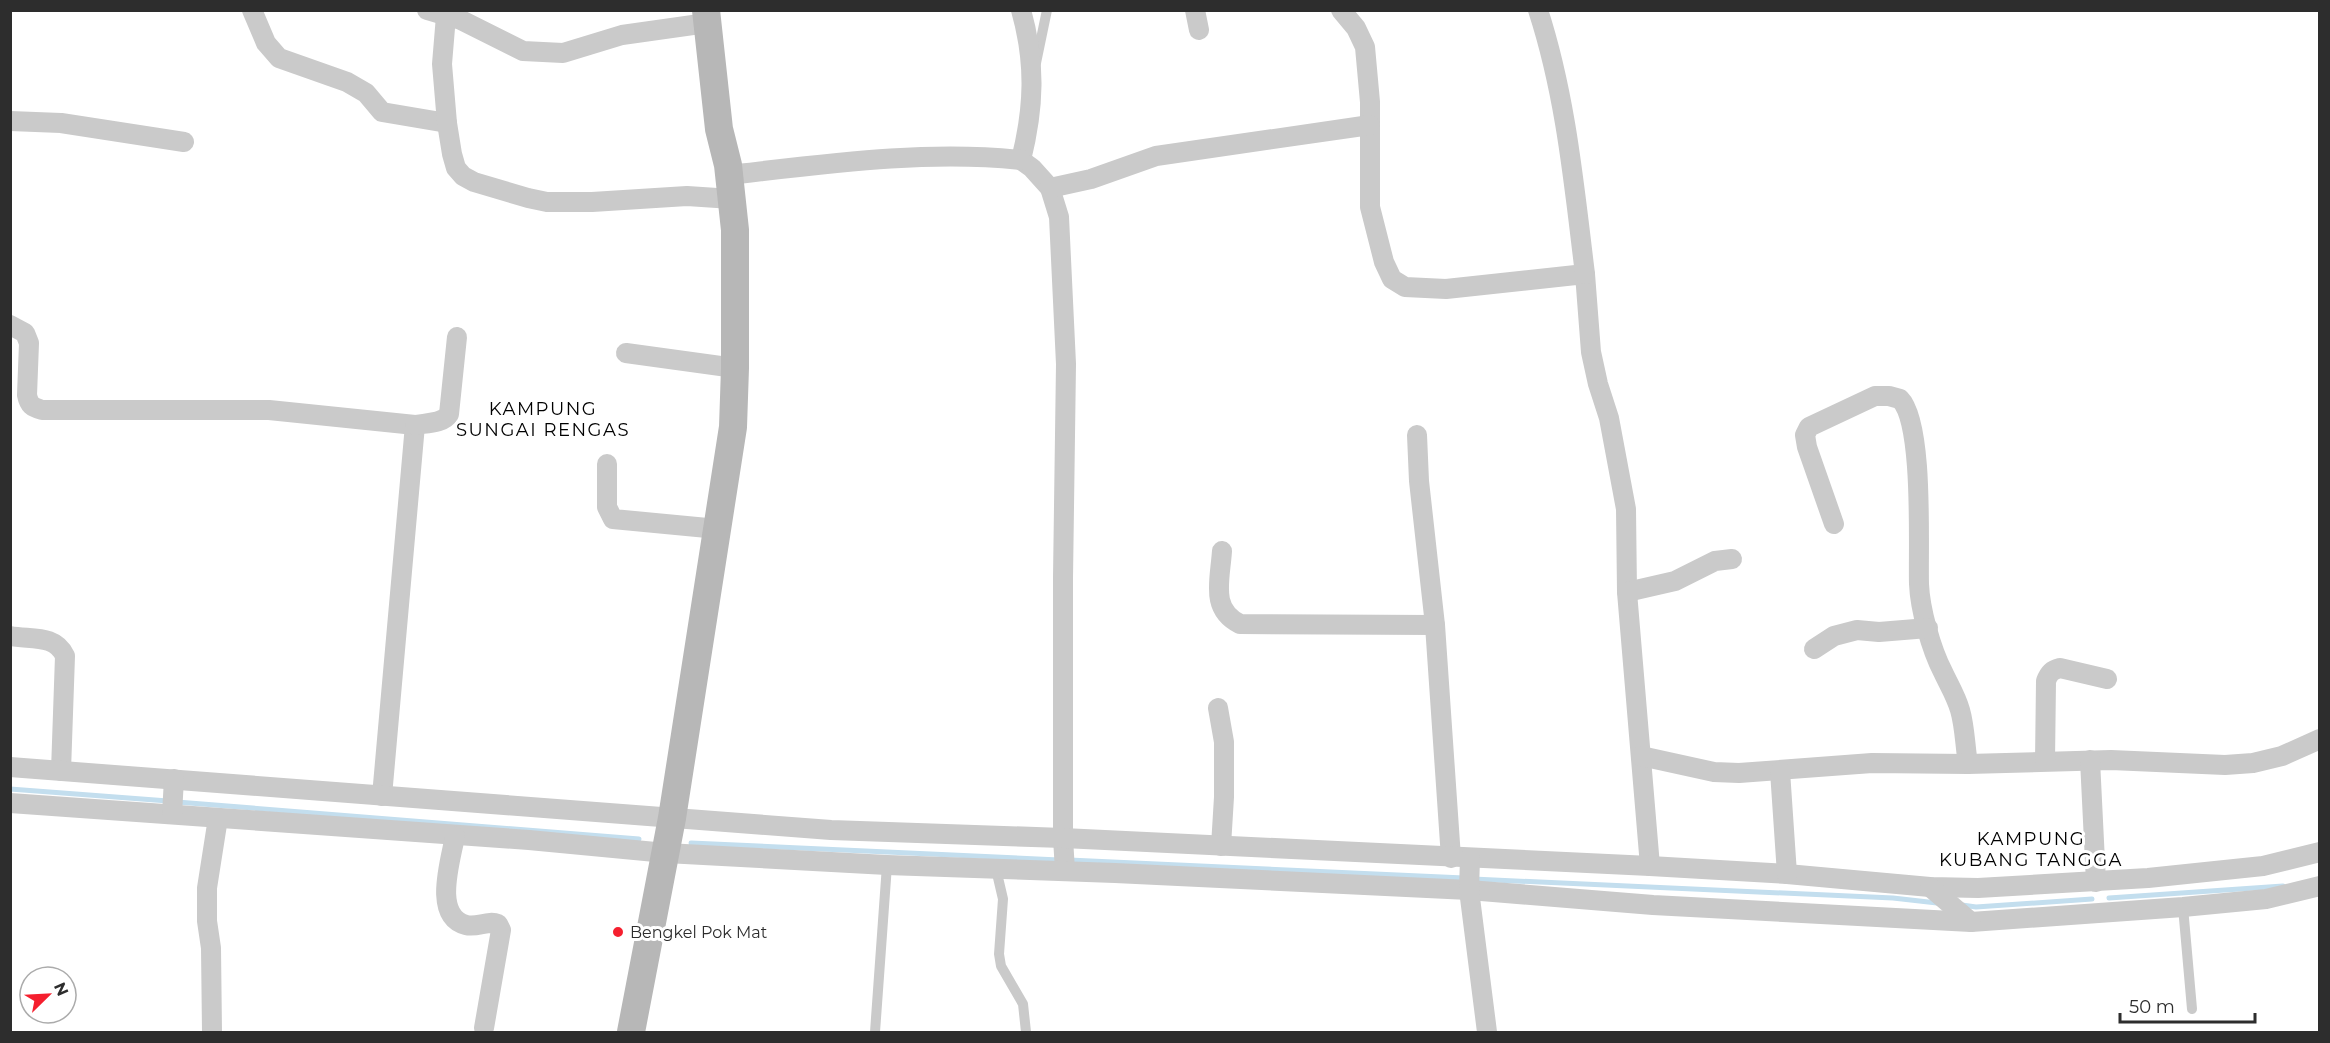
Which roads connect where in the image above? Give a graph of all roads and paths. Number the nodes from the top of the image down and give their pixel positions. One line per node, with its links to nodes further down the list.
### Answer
1 (252, 10): 12 (street)
2 (1022, 10): 10 (street)
3 (1047, 10): 10 (lane)
4 (1196, 10): 9 (street)
5 (1341, 10): 13 (street)
6 (1539, 10): 18 (street)
7 (437, 13): 8 (street); 12 (street)
8 (711, 15): 16 (street)
9 (1199, 30)
10 (1034, 78): 15 (street)
11 (10, 121): 14 (street)
12 (447, 123): 16 (street)
13 (1370, 125): 17 (street); 18 (street)
14 (184, 142)
15 (1021, 160): 16 (street); 17 (street)
16 (730, 180): 22 (street)
17 (1050, 188): 55 (street)
18 (1585, 274): 30 (street)
19 (10, 325): 23 (street)
20 (457, 337): 23 (street)
21 (626, 353): 22 (street)
22 (735, 368): 27 (street)
23 (415, 425): 46 (street)
24 (1417, 435): 31 (street)
25 (607, 464): 27 (street)
26 (1834, 524): 32 (street)
27 (718, 529): 50 (street)
28 (1222, 551): 31 (street)
29 (1732, 559): 30 (street)
30 (1627, 592): 38 (street)
31 (1435, 625): 59 (street)
32 (1928, 628): 34 (street); 41 (street)
33 (10, 636): 43 (street)
34 (1814, 649)
35 (2107, 679): 40 (street)
36 (1218, 708): 52 (street)
37 (2319, 739): 39 (street)
38 (1641, 756): 44 (street); 57 (street)
39 (2090, 760): 40 (street); 61 (street)
40 (2045, 761): 41 (street)
41 (1968, 764): 44 (street)
42 (10, 767): 43 (street)
43 (62, 771): 45 (street)
44 (1780, 771): 60 (street)
45 (174, 782): 46 (street); 48 (street)
46 (382, 796): 50 (street)
47 (10, 803): 48 (street)
48 (172, 812): 49 (street)
49 (218, 818): 51 (street); 68 (street)
50 (672, 818): 54 (street); 55 (street)
51 (455, 836): 54 (street); 67 (street)
52 (1221, 846): 55 (street); 59 (street)
53 (2319, 852): 61 (street)
54 (666, 853): 56 (street); 69 (street)
55 (1064, 855): 58 (street); 59 (street)
56 (887, 865): 58 (street); 70 (lane)
57 (1650, 866): 59 (street); 60 (street)
58 (996, 868): 71 (lane)
59 (1466, 871): 65 (street); 72 (street)
60 (1787, 874): 63 (street)
61 (2096, 882): 63 (street)
62 (2319, 886): 64 (street)
63 (1934, 890): 65 (street)
64 (2183, 908): 65 (street); 66 (lane)
65 (1971, 922)
66 (2192, 1009)
67 (484, 1028)
68 (212, 1032)
69 (631, 1032)
70 (874, 1032)
71 (1026, 1032)
72 (1487, 1032)

